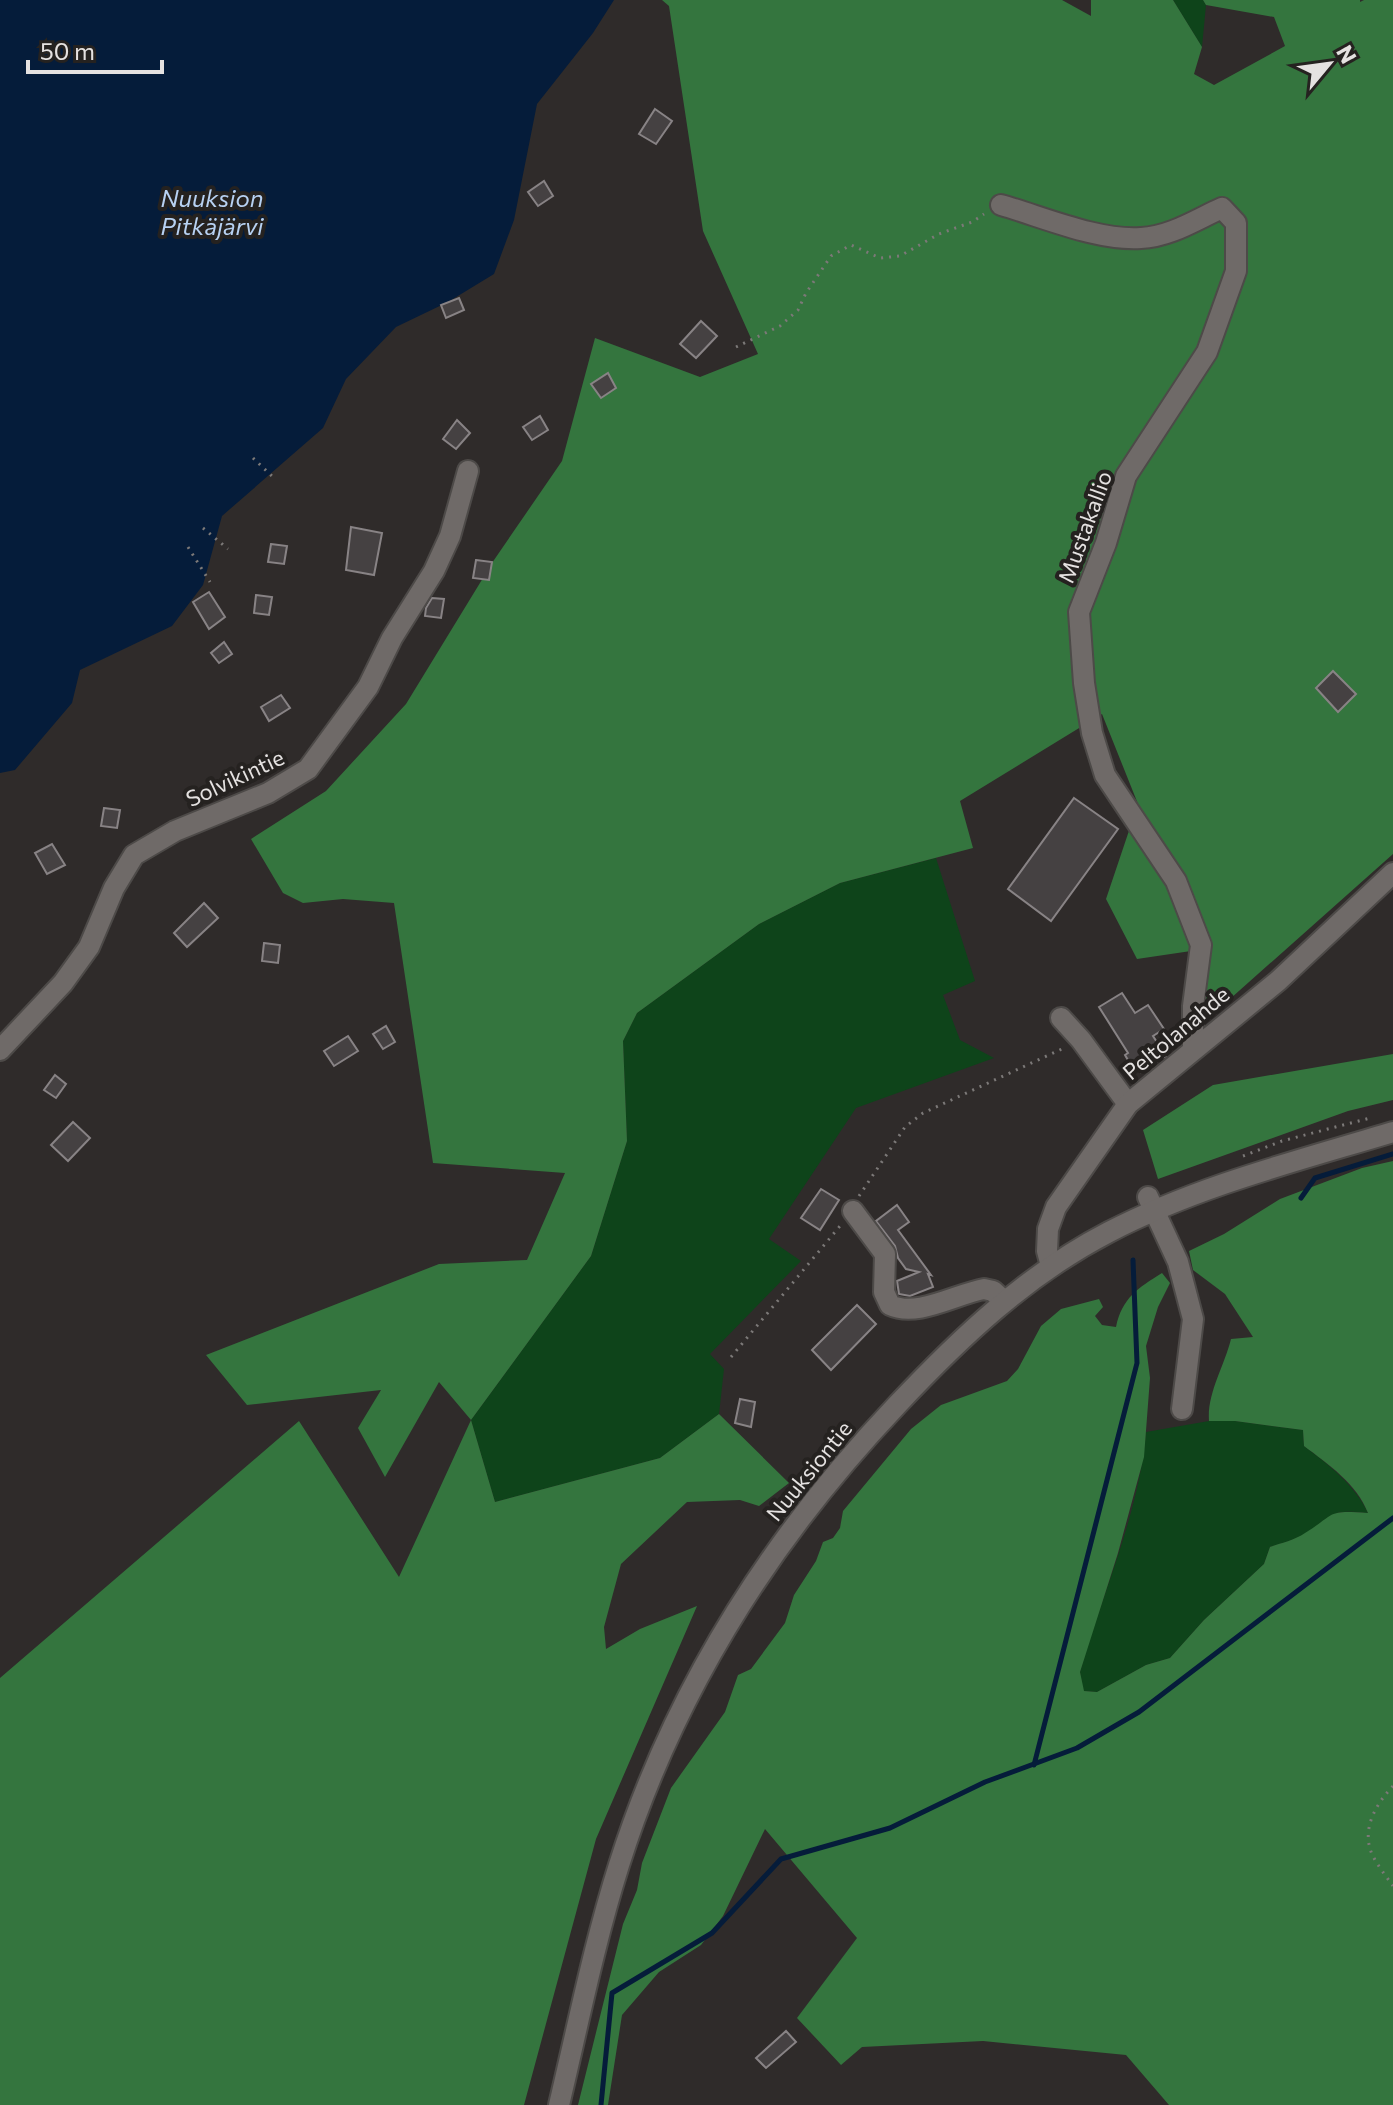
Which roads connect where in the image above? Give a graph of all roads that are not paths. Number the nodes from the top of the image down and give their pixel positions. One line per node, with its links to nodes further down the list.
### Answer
1 (1001, 205): 5 (street, Mustakallio)
2 (468, 471): 6 (street, Solvikintie)
3 (1393, 873): 5 (street, Peltolanahde)
4 (1061, 1018): 7 (street)
5 (1193, 1048): 7 (street, Peltolanahde)
6 (0, 1050)
7 (1128, 1104): 11 (street, Peltolanahde)
8 (1393, 1132): 9 (street, Nuuksiontie)
9 (1151, 1204): 11 (street, Nuuksiontie); 13 (street)
10 (853, 1211): 12 (street)
11 (1051, 1266): 12 (street, Nuuksiontie)
12 (1004, 1301): 14 (street, Nuuksiontie)
13 (1182, 1409)
14 (559, 2105)

